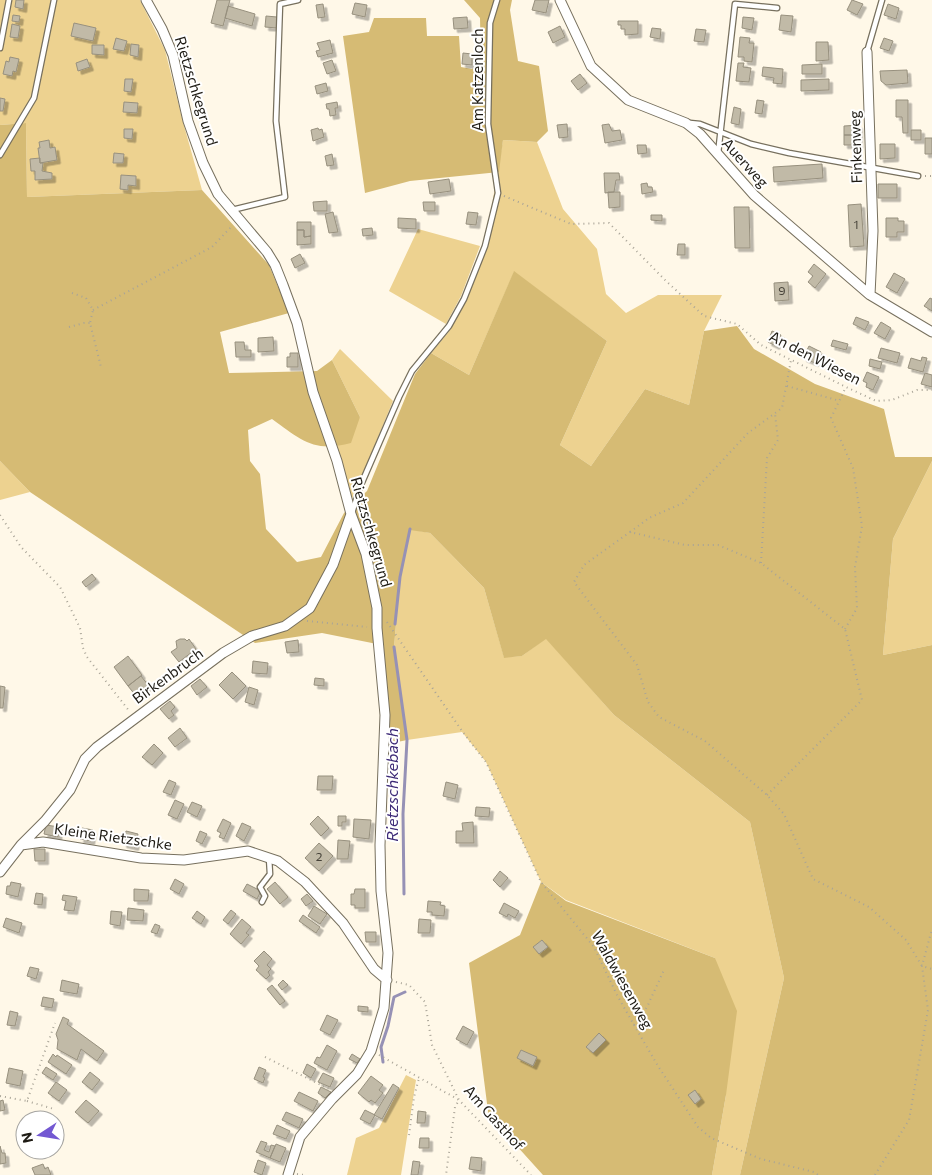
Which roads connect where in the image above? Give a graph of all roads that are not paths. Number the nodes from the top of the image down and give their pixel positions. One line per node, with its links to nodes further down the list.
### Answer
1 (9, 0): 9 (lane)
2 (54, 0): 13 (lane)
3 (146, 0): 17 (street, Rietzschkegrund)
4 (298, 0): 17 (lane)
5 (497, 0): 20 (lane, Am Katzenloch)
6 (560, 0): 11 (street, Auerweg)
7 (882, 0): 10 (lane, Finkenweg)
8 (777, 8): 12 (lane)
9 (0, 48)
10 (867, 52): 15 (street, Finkenweg)
11 (686, 123): 12 (lane); 14 (street, Auerweg)
12 (721, 131): 14 (lane); 15 (lane)
13 (0, 155)
14 (718, 155): 18 (street, Auerweg)
15 (870, 166): 16 (lane); 18 (street, Finkenweg)
16 (918, 176)
17 (230, 210): 20 (street, Rietzschkegrund)
18 (870, 295): 19 (street, Auerweg)
19 (932, 332)
20 (352, 514): 21 (street, Birkenbruch); 25 (street, Rietzschkegrund)
21 (21, 845): 22 (street, Kleine Rietzschke); 23 (street, Birkenbruch)
22 (269, 858): 24 (lane); 25 (street, Kleine Rietzschke)
23 (0, 872)
24 (262, 902)
25 (386, 980): 26 (street, Rietzschkegrund)
26 (288, 1175)

